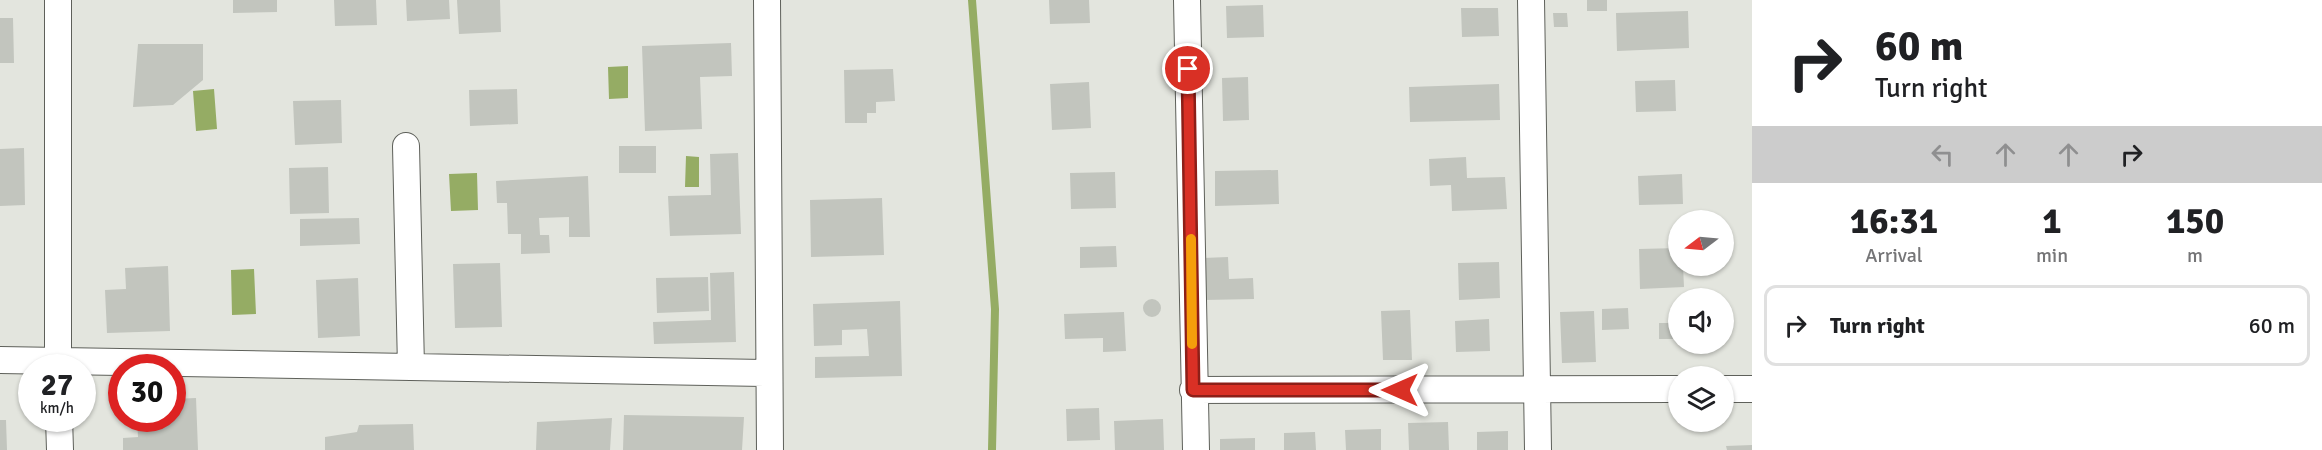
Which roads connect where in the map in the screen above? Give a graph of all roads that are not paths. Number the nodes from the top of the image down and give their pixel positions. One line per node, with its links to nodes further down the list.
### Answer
1 (58, 0): 6 (street)
2 (767, 0): 11 (street)
3 (1187, 0): 15 (street)
4 (1531, 0): 16 (street)
5 (406, 146): 10 (street)
6 (58, 354)
7 (0, 360): 8 (street)
8 (18, 361)
9 (96, 364): 10 (street)
10 (411, 367): 11 (street)
11 (768, 373): 19 (street)
12 (1668, 389): 16 (street)
13 (1734, 389): 14 (street)
14 (1752, 389)
15 (1193, 390): 16 (street); 20 (street)
16 (1537, 391): 21 (street)
17 (59, 432): 18 (street)
18 (60, 450)
19 (770, 450)
20 (1196, 450)
21 (1538, 450)

